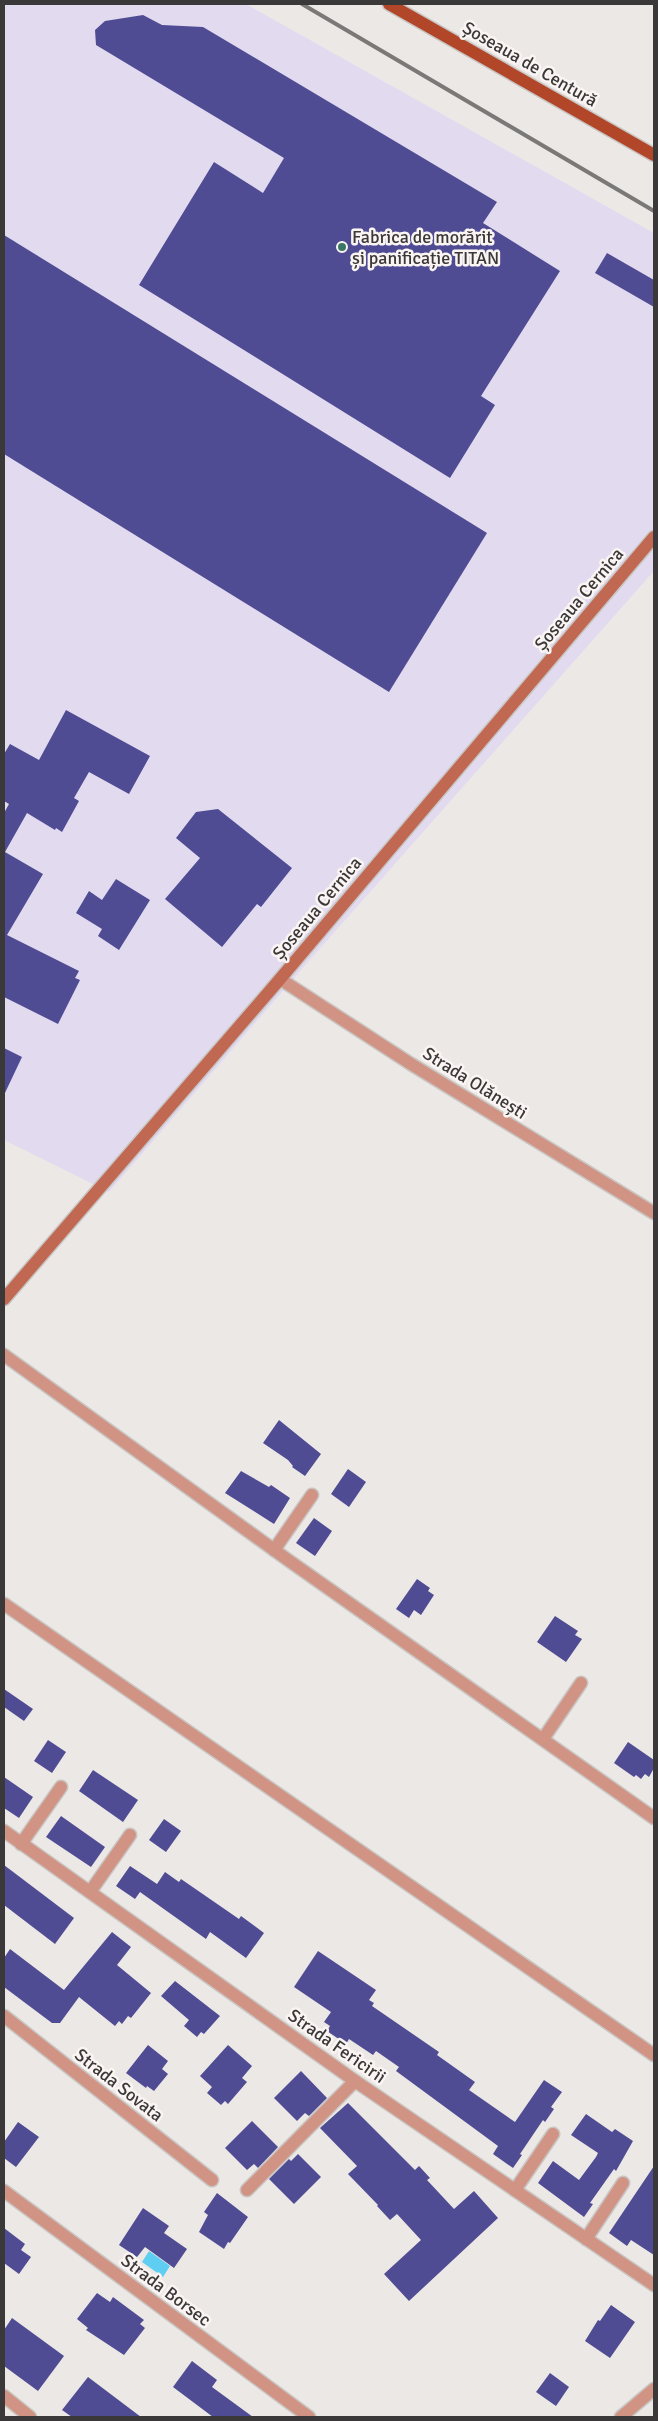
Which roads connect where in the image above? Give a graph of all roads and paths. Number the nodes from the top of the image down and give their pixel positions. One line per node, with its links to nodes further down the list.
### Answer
1 (389, 4): 2 (main road, Șoseaua de Centură)
2 (654, 155)
3 (654, 537): 4 (street, Șoseaua Cernica)
4 (280, 979): 5 (street, Strada Olănești); 6 (street, Șoseaua Cernica)
5 (654, 1213)
6 (4, 1299)
7 (4, 1355): 9 (street)
8 (312, 1495): 9 (street)
9 (274, 1550): 12 (street)
10 (4, 1604): 20 (street)
11 (581, 1684): 12 (street)
12 (543, 1739): 14 (street)
13 (61, 1786): 17 (street)
14 (653, 1813)
15 (4, 1831): 17 (street, Strada Fericirii)
16 (130, 1835): 18 (street)
17 (22, 1844): 18 (street, Strada Fericirii)
18 (90, 1892): 21 (street, Strada Fericirii)
19 (4, 2016): 23 (street, Strada Sovata)
20 (654, 2055)
21 (355, 2080): 25 (street); 26 (street, Strada Fericirii)
22 (553, 2134): 26 (street)
23 (212, 2180)
24 (624, 2183): 28 (street)
25 (247, 2190)
26 (515, 2190): 28 (street, Strada Fericirii)
27 (4, 2191): 33 (street, Strada Borsec)
28 (586, 2239): 29 (street, Strada Fericirii)
29 (654, 2285)
30 (654, 2389): 34 (street)
31 (4, 2396): 32 (street)
32 (30, 2417)
33 (309, 2417)
34 (621, 2417)

